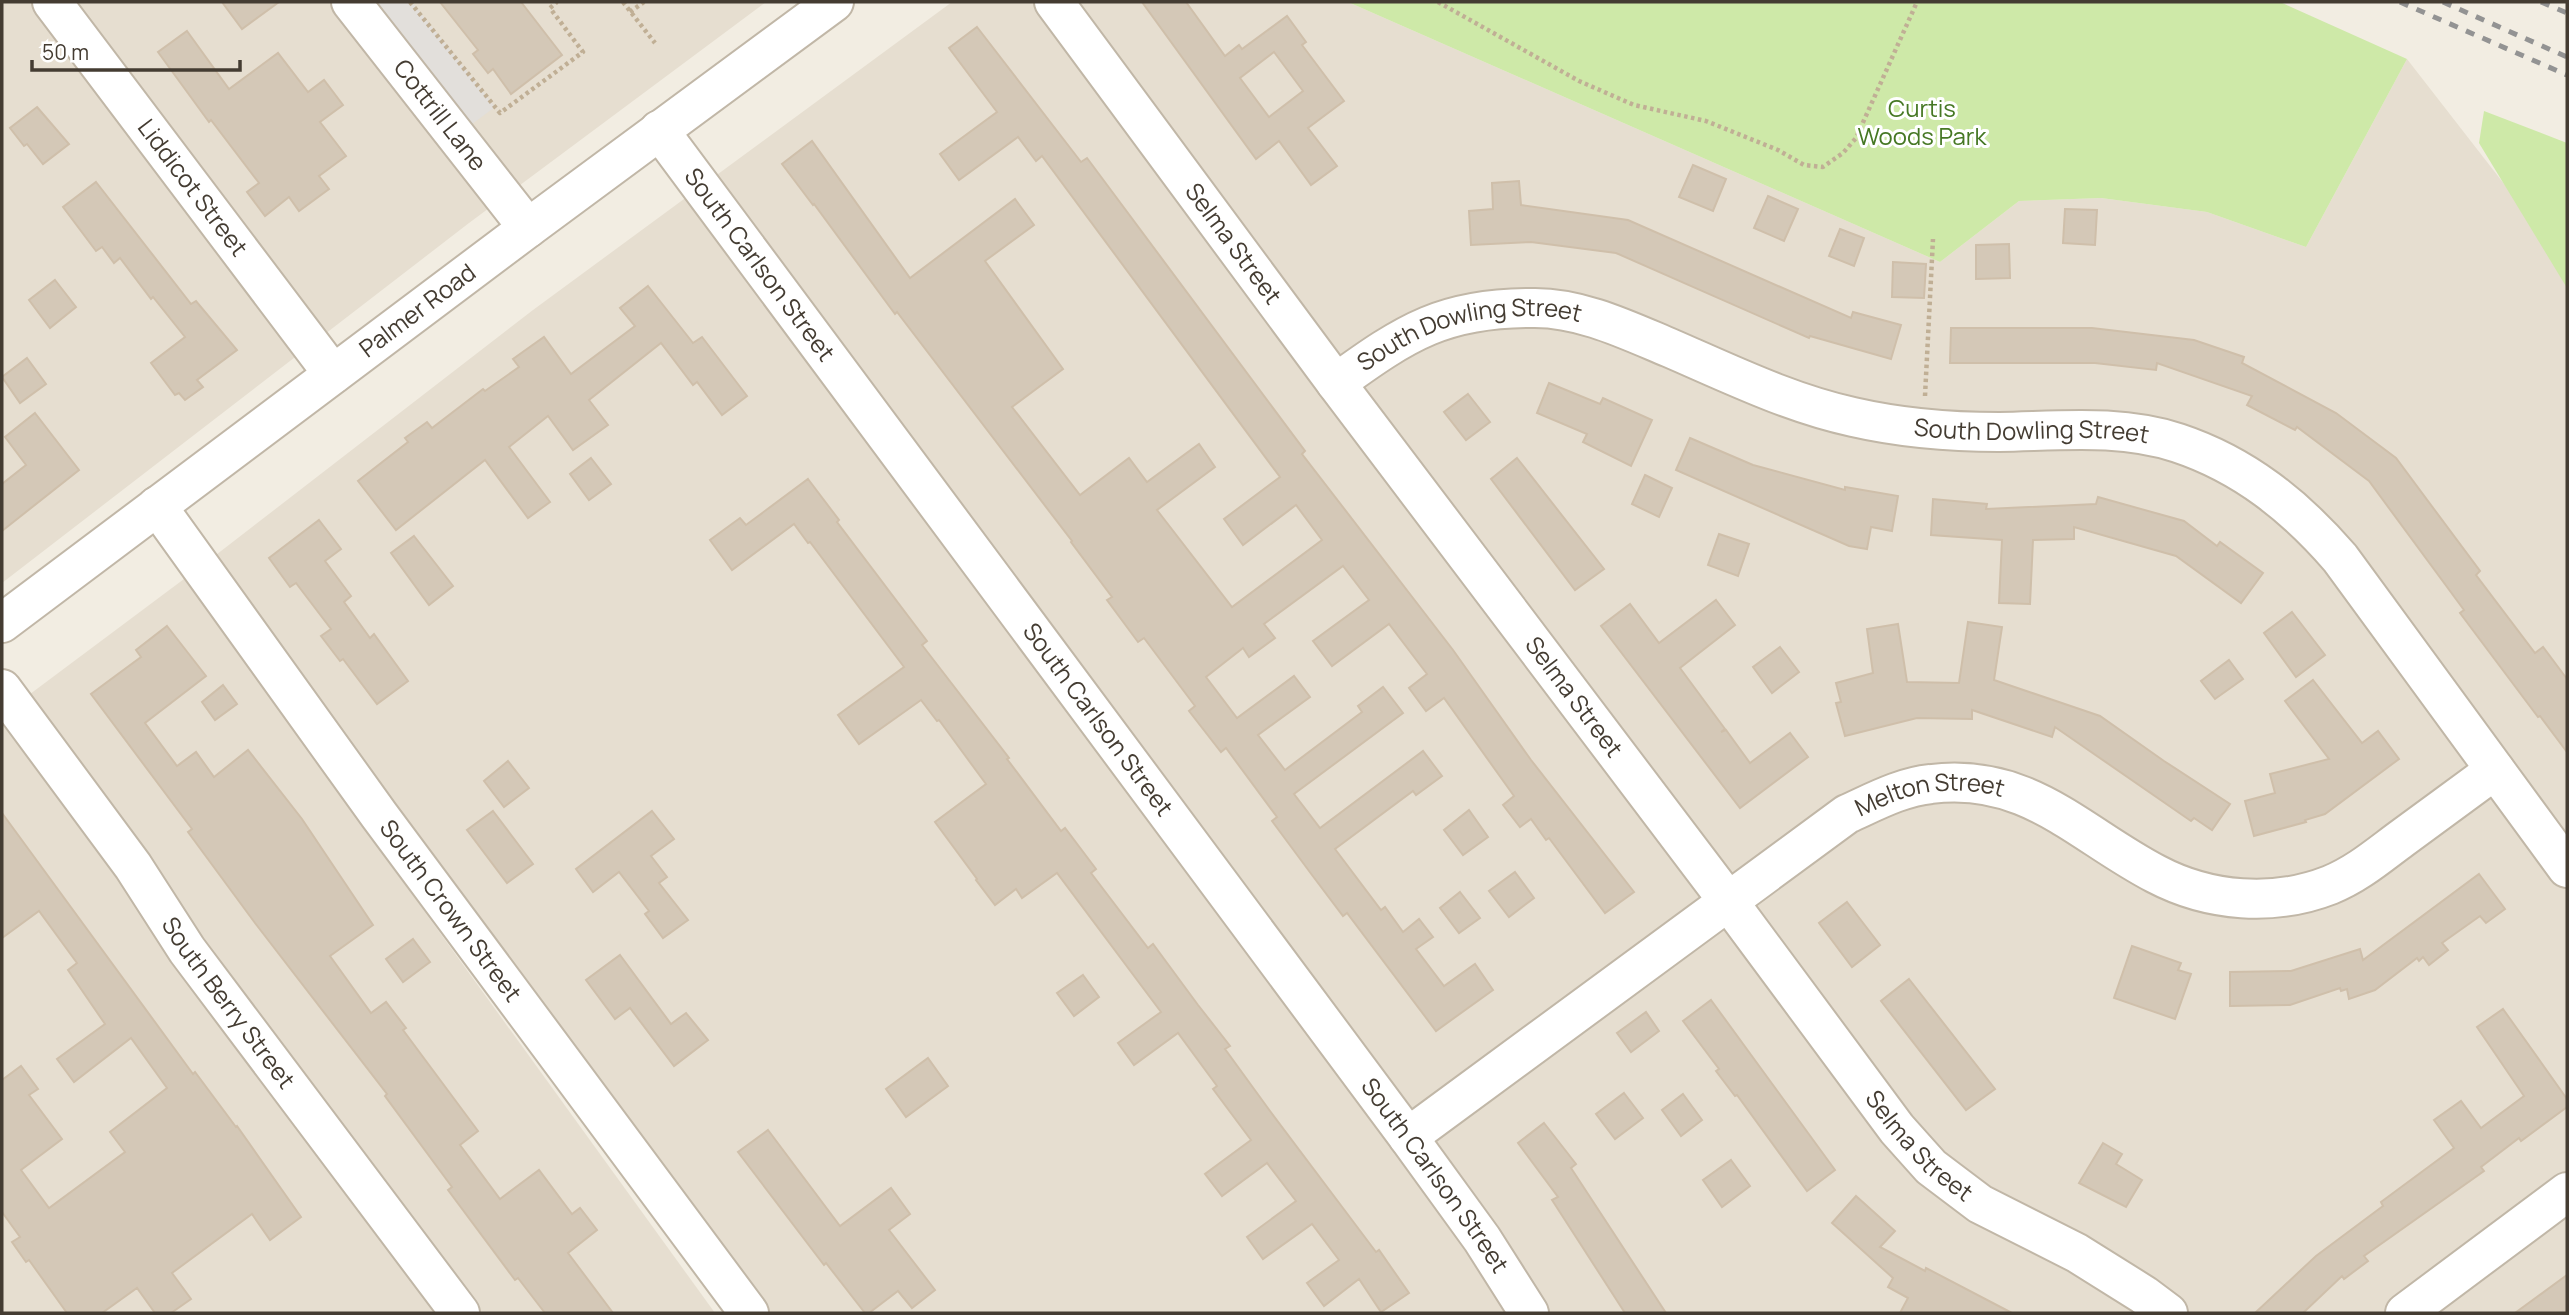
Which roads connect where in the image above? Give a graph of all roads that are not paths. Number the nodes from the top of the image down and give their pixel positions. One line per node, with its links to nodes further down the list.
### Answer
1 (52, 2): 7 (street, Liddicot Street)
2 (351, 2): 6 (street, Cottrill Lane)
3 (834, 2): 5 (street, Palmer Road)
4 (1054, 2): 8 (street, Selma Street)
5 (659, 130): 6 (street, Palmer Road); 15 (street, South Carlson Street)
6 (528, 228): 7 (street, Palmer Road)
7 (333, 374): 9 (street, Palmer Road)
8 (1336, 383): 12 (street, South Dowling Street); 14 (street, Selma Street)
9 (158, 506): 10 (street, Palmer Road); 18 (street, South Crown Street)
10 (7, 610)
11 (2, 689): 17 (street, South Berry Street)
12 (2495, 770): 13 (street, South Dowling Street); 14 (street, Melton Street)
13 (2567, 868)
14 (1728, 901): 15 (street, Melton Street); 20 (street, Selma Street)
15 (1408, 1137): 19 (street, South Carlson Street)
16 (2567, 1192): 21 (street)
17 (460, 1313)
18 (749, 1313)
19 (1529, 1313)
20 (2168, 1313)
21 (2405, 1313)

